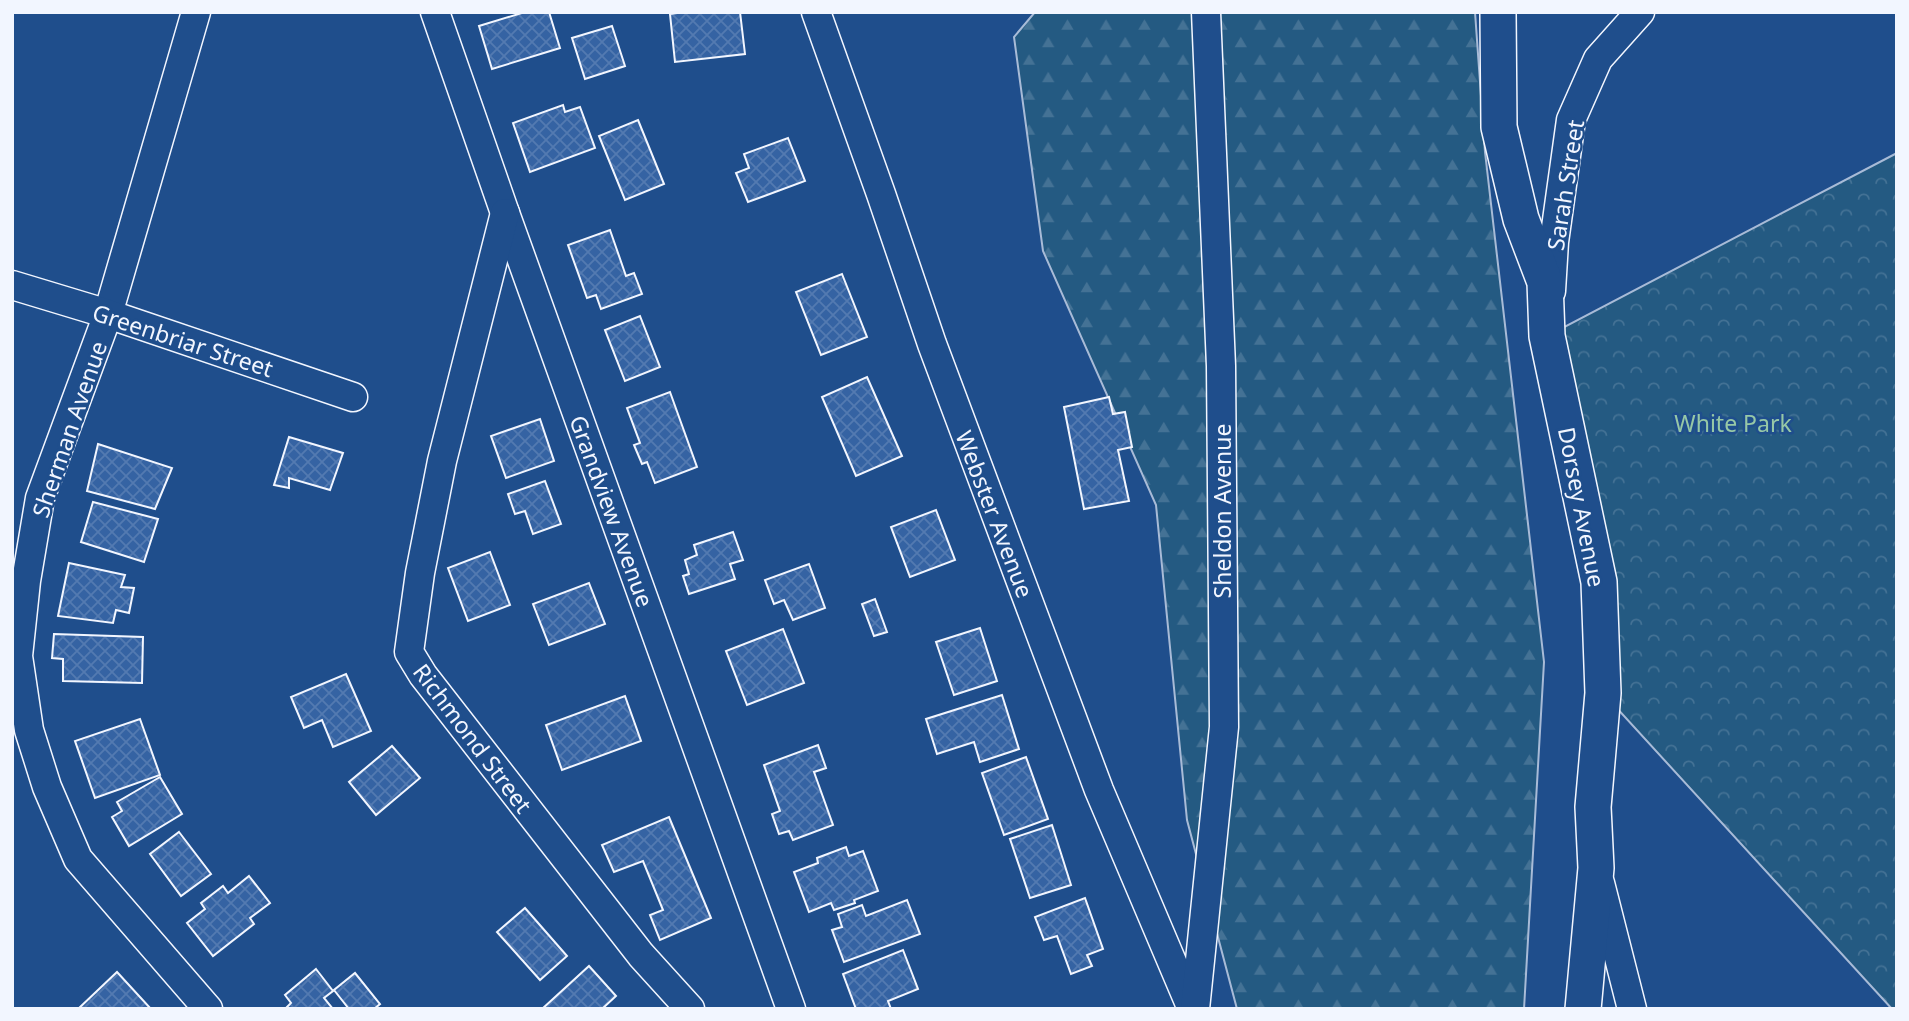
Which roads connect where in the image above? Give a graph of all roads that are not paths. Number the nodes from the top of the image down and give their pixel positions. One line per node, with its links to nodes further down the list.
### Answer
1 (196, 12): 9 (street, Sherman Avenue)
2 (435, 12): 7 (street, Grandview Avenue)
3 (816, 12): 16 (street, Webster Avenue)
4 (1206, 12): 16 (street, Sheldon Avenue)
5 (1498, 12): 10 (street, Dorsey Avenue)
6 (1640, 12): 10 (street, Sarah Street)
7 (505, 213): 14 (street, Richmond Street); 15 (street, Grandview Avenue)
8 (12, 285): 9 (street, Greenbriar Street)
9 (108, 314): 11 (street, Greenbriar Street); 13 (street, Sherman Avenue)
10 (1547, 336): 12 (street, Dorsey Avenue)
11 (353, 397)
12 (1596, 868): 17 (street, Dorsey Avenue); 18 (street)
13 (208, 1009)
14 (690, 1009)
15 (791, 1009)
16 (1194, 1009)
17 (1583, 1009)
18 (1632, 1009)

